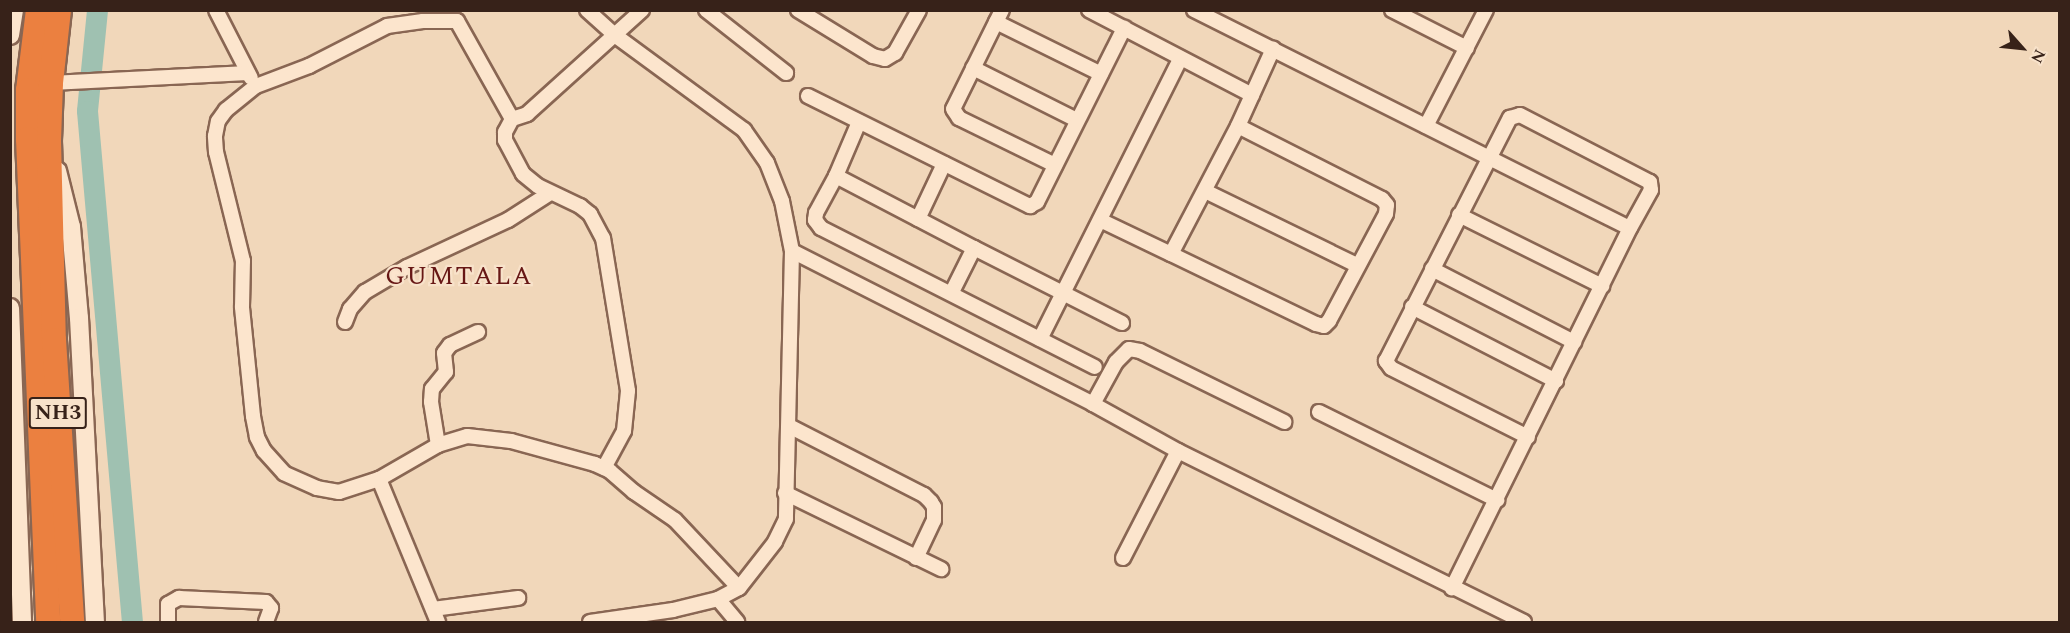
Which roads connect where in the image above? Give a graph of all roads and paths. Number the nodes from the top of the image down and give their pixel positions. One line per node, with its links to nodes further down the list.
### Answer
1 (14, 10): 17 (street)
2 (38, 10): 35 (highway, NH3)
3 (59, 10): 26 (highway, NH3)
4 (216, 10): 23 (street)
5 (587, 10): 18 (street)
6 (642, 10): 18 (street)
7 (706, 10): 24 (street)
8 (798, 10): 9 (street)
9 (919, 10)
10 (1089, 10): 16 (street)
11 (1194, 10): 20 (street)
12 (1392, 10): 19 (street)
13 (1486, 10): 19 (street)
14 (455, 16): 27 (street); 30 (street)
15 (999, 16): 22 (street); 25 (street)
16 (1124, 28): 21 (street); 25 (street)
17 (10, 35)
18 (616, 36): 30 (street); 48 (street)
19 (1467, 48): 34 (street)
20 (1273, 49): 28 (street); 34 (street)
21 (1181, 58): 28 (street); 45 (street)
22 (973, 68): 31 (street); 38 (street)
23 (248, 73): 26 (street); 27 (street)
24 (786, 74)
25 (1101, 74): 31 (street)
26 (62, 83): 35 (highway, NH3)
27 (256, 86): 72 (street)
28 (1252, 95): 33 (street)
29 (808, 96): 32 (street)
30 (512, 119): 41 (street)
31 (1077, 120): 38 (street)
32 (859, 122): 37 (street); 39 (street)
33 (1238, 126): 40 (street); 50 (street)
34 (1426, 126): 36 (street)
35 (38, 140): 42 (highway, NH3); 86 (street)
36 (1489, 157): 43 (street); 46 (street); 46 (street)
37 (944, 164): 38 (street); 44 (street)
38 (1055, 165)
39 (836, 176): 44 (street); 54 (street)
40 (1205, 191): 49 (street); 50 (street)
41 (550, 193): 57 (street); 71 (street)
42 (40, 203): 84 (highway, NH3); 85 (highway, NH3)
43 (1460, 215): 51 (street); 52 (street)
44 (918, 219): 47 (street)
45 (1100, 219): 49 (street); 53 (street)
46 (1630, 228): 52 (street)
47 (974, 248): 53 (street); 54 (street)
48 (792, 251): 64 (street); 67 (street)
49 (1171, 254): 50 (street)
50 (1358, 265)
51 (1432, 269): 55 (street); 61 (street)
52 (1602, 286): 61 (street)
53 (1064, 292): 58 (street); 60 (street)
54 (951, 294): 60 (street)
55 (1412, 307): 63 (street); 68 (street)
56 (10, 308): 83 (street)
57 (345, 322)
58 (1122, 322)
59 (478, 332): 69 (street)
60 (1040, 339): 62 (street)
61 (1574, 342): 63 (street)
62 (1095, 367)
63 (1556, 381): 68 (street)
64 (1093, 404): 66 (street); 70 (street)
65 (1319, 412): 74 (street)
66 (1284, 422)
67 (789, 426): 73 (street); 75 (street)
68 (1528, 437): 74 (street)
69 (438, 445): 71 (street); 72 (street)
70 (1178, 451): 76 (street); 79 (street)
71 (604, 468): 78 (street)
72 (379, 479): 82 (street)
73 (785, 493): 75 (street); 78 (street)
74 (1497, 500): 79 (street)
75 (916, 558): 77 (street)
76 (1123, 558)
77 (941, 569)
78 (739, 588): 81 (street)
79 (1452, 588): 92 (street)
80 (518, 598): 82 (street)
81 (718, 599): 90 (street); 91 (street)
82 (433, 609): 89 (street)
83 (22, 622)
84 (48, 622)
85 (72, 622)
86 (95, 622)
87 (168, 622): 88 (street)
88 (266, 622)
89 (438, 622)
90 (590, 622)
91 (737, 622)
92 (1524, 622)

